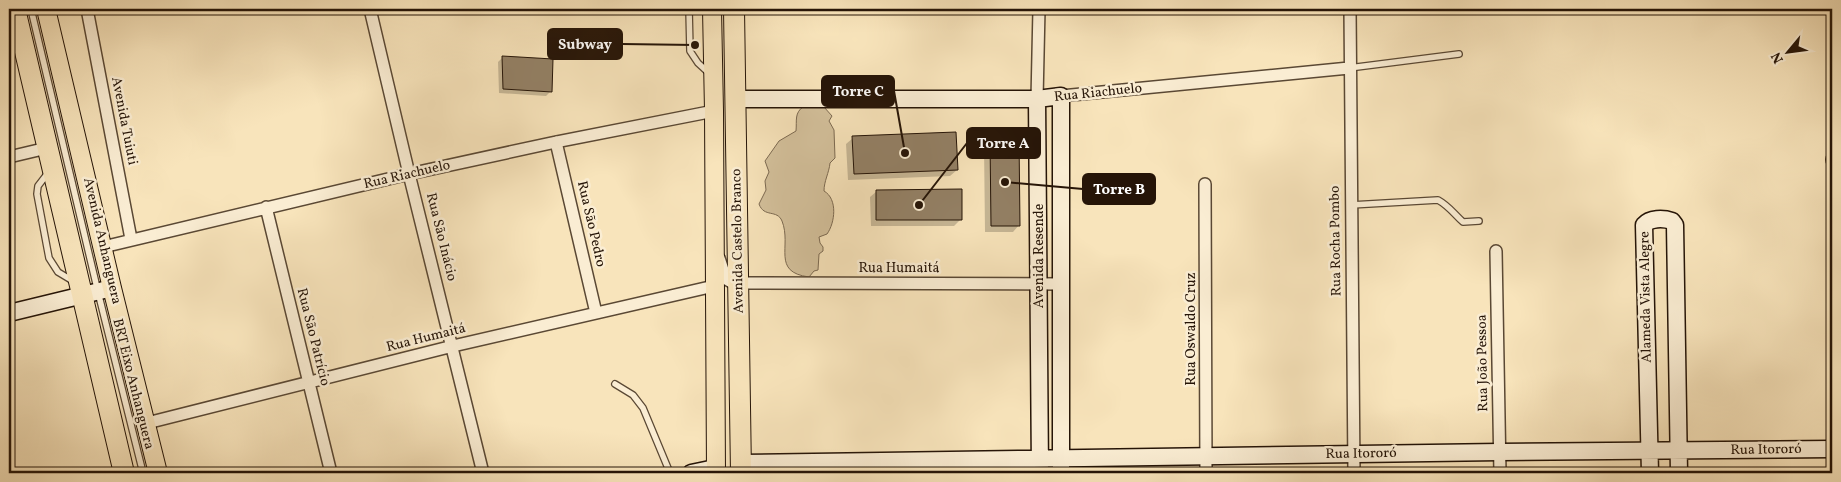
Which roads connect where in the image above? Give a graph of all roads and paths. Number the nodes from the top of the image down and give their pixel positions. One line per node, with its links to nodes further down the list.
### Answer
1 (15, 9): 20 (highway, Avenida Anhanguera)
2 (31, 9): 34 (lane, BRT Eixo Anhanguera)
3 (46, 9): 28 (main road, Avenida Anhanguera)
4 (87, 9): 26 (street, Avenida Tuiuti)
5 (370, 9): 21 (street, Rua São Inácio)
6 (689, 9): 13 (lane)
7 (712, 9): 13 (main road, Avenida Castelo Branco)
8 (734, 9): 15 (highway, Avenida Castelo Branco)
9 (1039, 9): 16 (street, Avenida Resende)
10 (1350, 9): 12 (street, Rua Rocha Pombo)
11 (1459, 54): 12 (lane, Rua Riachuelo)
12 (1349, 68): 14 (street, Rua Riachuelo); 23 (street, Rua Rocha Pombo)
13 (713, 76): 17 (main road, Avenida Castelo Branco)
14 (1061, 96): 16 (street, Rua Riachuelo); 32 (street, Avenida Resende)
15 (736, 99): 16 (street, Rua Riachuelo); 30 (highway, Avenida Castelo Branco)
16 (1037, 99): 31 (street, Avenida Resende)
17 (714, 111): 18 (street, Rua Riachuelo); 27 (main road, Avenida Castelo Branco)
18 (556, 142): 21 (street, Rua Riachuelo); 36 (street, Rua São Pedro)
19 (9, 157): 20 (street)
20 (49, 157): 34 (highway, Avenida Anhanguera)
21 (409, 174): 24 (street, Rua Riachuelo); 37 (street, Rua São Inácio)
22 (1205, 184): 46 (street, Rua Oswaldo Cruz)
23 (1350, 205): 25 (lane); 45 (street, Rua Rocha Pombo)
24 (266, 207): 26 (street, Rua Riachuelo); 38 (street, Rua São Patrício)
25 (1478, 221)
26 (130, 239): 28 (street, Rua Riachuelo)
27 (714, 240): 30 (street); 33 (main road, Avenida Castelo Branco)
28 (103, 247): 34 (main road, Avenida Anhanguera)
29 (1496, 252): 44 (street, Rua João Pessoa)
30 (738, 283): 31 (street, Rua Humaitá); 50 (highway, Avenida Castelo Branco)
31 (1039, 284): 32 (street, Rua Humaitá); 47 (street, Avenida Resende)
32 (1061, 284): 48 (street, Avenida Resende)
33 (714, 286): 36 (street, Rua Humaitá); 51 (main road, Avenida Castelo Branco)
34 (92, 290): 35 (street); 40 (main road, Avenida Anhanguera); 52 (highway, Avenida Anhanguera); 53 (lane, BRT Eixo Anhanguera)
35 (9, 313)
36 (596, 313): 37 (street, Rua Humaitá)
37 (453, 346): 38 (street, Rua Humaitá); 56 (street, Rua São Inácio)
38 (308, 383): 40 (street, Rua Humaitá); 55 (street, Rua São Patrício)
39 (615, 384): 57 (lane)
40 (147, 423): 54 (main road, Avenida Anhanguera)
41 (1832, 450): 43 (street, Rua Itororó)
42 (1650, 451): 43 (street, Rua Itororó); 43 (street, Alameda Vista Alegre); 44 (street, Rua Itororó); 62 (street, Alameda Vista Alegre)
43 (1678, 451): 63 (street, Alameda Vista Alegre)
44 (1500, 452): 45 (street, Rua Itororó); 61 (street, Rua João Pessoa)
45 (1354, 454): 46 (street, Rua Itororó); 60 (street, Rua Rocha Pombo)
46 (1206, 456): 48 (street, Rua Itororó); 59 (street, Rua Oswaldo Cruz)
47 (1040, 466): 48 (street, Rua Itororó); 49 (street, Rua Itororó)
48 (1061, 466)
49 (883, 467): 50 (street, Rua Itororó)
50 (741, 468)
51 (716, 470): 58 (street)
52 (124, 473)
53 (143, 473)
54 (158, 473)
55 (331, 473)
56 (483, 473)
57 (670, 473)
58 (691, 473)
59 (1206, 473)
60 (1354, 473)
61 (1500, 473)
62 (1650, 473)
63 (1679, 473)

